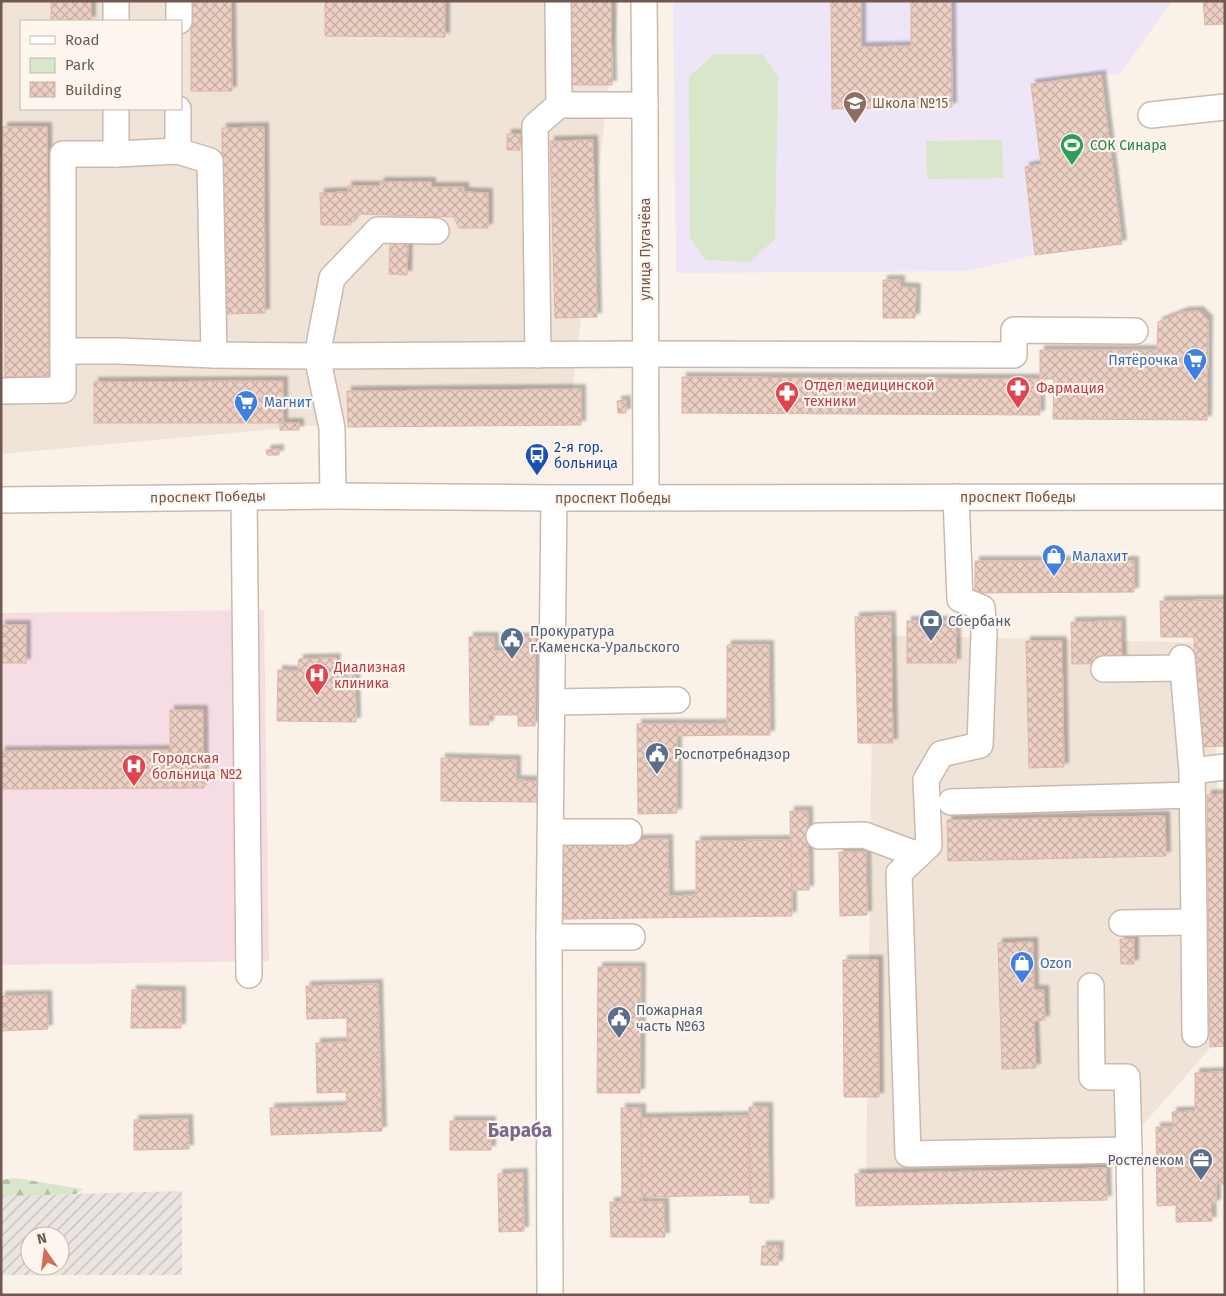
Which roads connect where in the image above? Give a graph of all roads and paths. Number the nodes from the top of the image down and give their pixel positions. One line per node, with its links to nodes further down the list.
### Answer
1 (116, 1): 5 (street)
2 (179, 1): 6 (street)
3 (558, 1): 7 (street)
4 (644, 1): 8 (street, улица Пугачёва)
5 (116, 20)
6 (179, 20)
7 (559, 105): 8 (street); 20 (street)
8 (645, 105): 18 (street, улица Пугачёва)
9 (1225, 107): 12 (street)
10 (116, 110): 14 (street)
11 (178, 110): 13 (street)
12 (1152, 115)
13 (178, 151): 14 (street); 19 (street)
14 (116, 154): 17 (street)
15 (436, 231): 21 (street)
16 (1135, 331): 18 (street)
17 (63, 351): 19 (street); 22 (street)
18 (645, 354): 20 (street); 26 (street, улица Пугачёва)
19 (214, 355): 21 (street)
20 (538, 355): 21 (street)
21 (317, 356): 23 (street)
22 (1, 391)
23 (332, 496): 25 (street, проспект Победы); 28 (street, проспект Победы)
24 (956, 496): 26 (street, проспект Победы); 27 (street, проспект Победы); 39 (street)
25 (244, 497): 29 (street, проспект Победы); 44 (street)
26 (646, 497): 28 (street, проспект Победы)
27 (1225, 497)
28 (554, 498): 32 (street)
29 (1, 500)
30 (1104, 669): 34 (street)
31 (677, 700): 32 (street)
32 (552, 702): 36 (street)
33 (1225, 767): 34 (street)
34 (1192, 783): 35 (street); 40 (street)
35 (951, 802)
36 (550, 832): 37 (street); 43 (street)
37 (630, 832)
38 (819, 836): 39 (street)
39 (918, 856): 47 (street)
40 (1194, 922): 41 (street); 46 (street)
41 (1122, 923)
42 (632, 937): 43 (street)
43 (549, 938): 48 (street)
44 (249, 975)
45 (1091, 986): 47 (street)
46 (1195, 1034)
47 (1129, 1150): 49 (street)
48 (550, 1295)
49 (1131, 1295)

